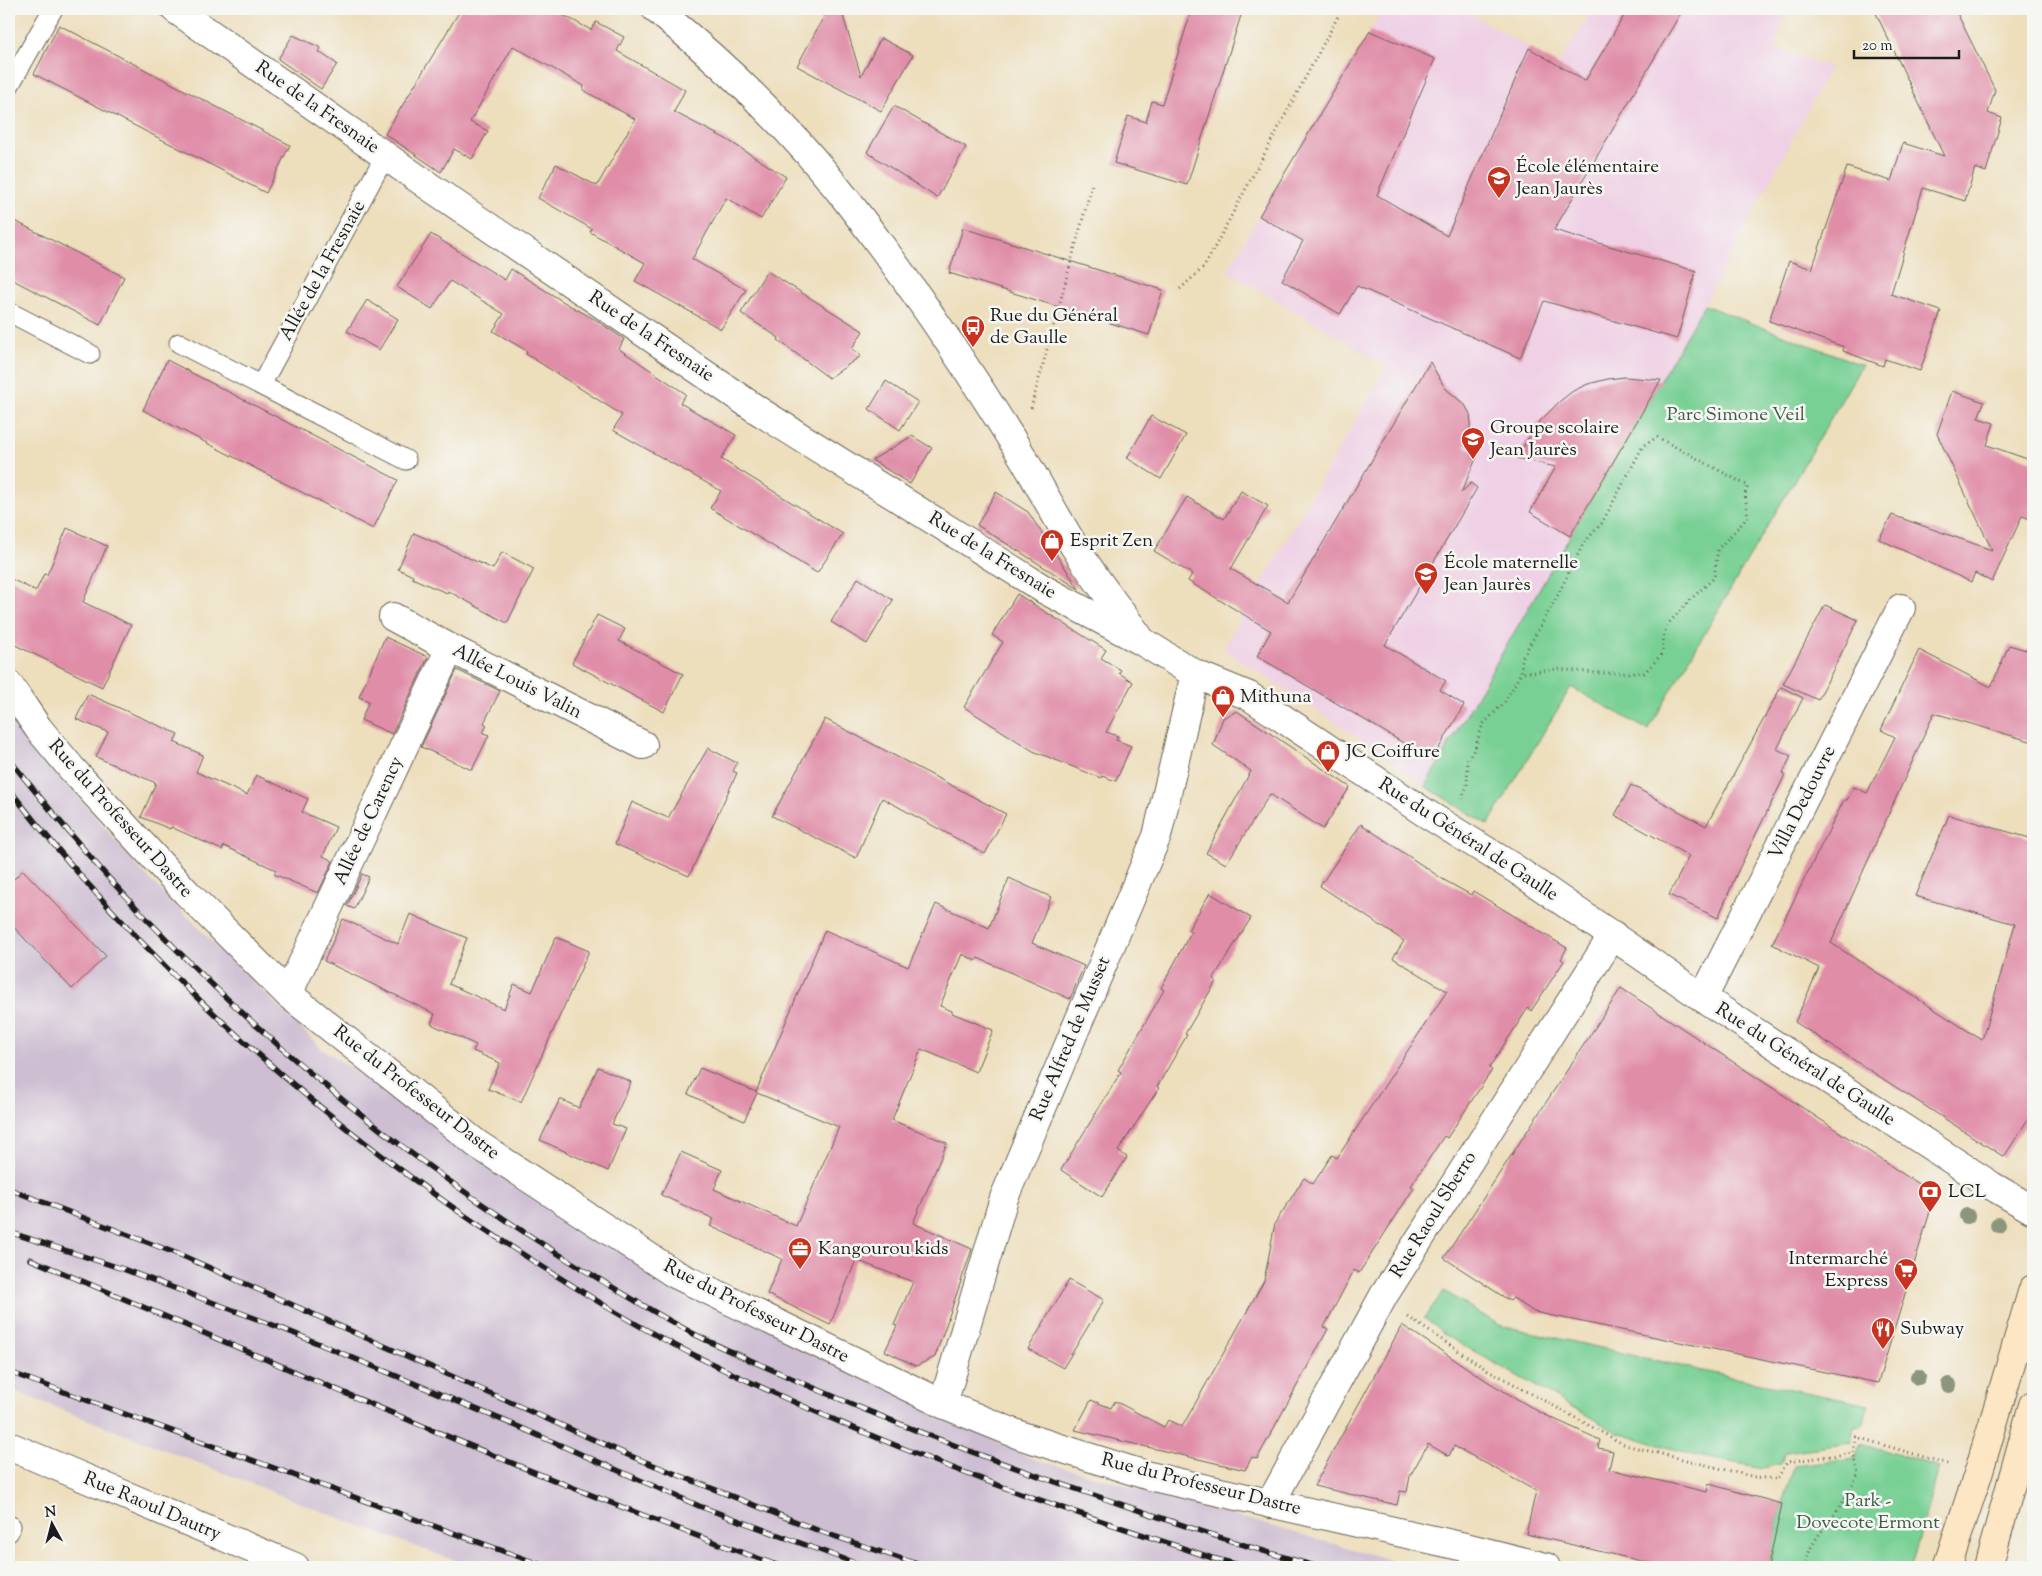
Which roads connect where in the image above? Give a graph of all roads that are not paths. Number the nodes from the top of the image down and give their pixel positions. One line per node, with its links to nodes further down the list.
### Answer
1 (53, 9): 4 (lane)
2 (175, 9): 5 (street, Rue de la Fresnaie)
3 (656, 9): 13 (street, Rue du Général de Gaulle)
4 (9, 86)
5 (385, 156): 9 (lane, Allée de la Fresnaie); 13 (street, Rue de la Fresnaie)
6 (9, 312): 8 (lane)
7 (179, 343): 9 (lane)
8 (90, 354)
9 (261, 385): 10 (lane)
10 (406, 460)
11 (1901, 608): 20 (street, Villa Dedouvre)
12 (393, 616): 14 (street, Allée Louis Valin)
13 (1143, 642): 15 (street, Rue du Général de Gaulle)
14 (450, 648): 17 (street, Allée Louis Valin); 19 (street, Allée de Carency)
15 (1195, 674): 18 (street, Rue du Général de Gaulle); 23 (street, Rue Alfred de Musset)
16 (9, 685): 19 (street, Rue du Professeur Dastre)
17 (643, 745)
18 (1613, 935): 20 (street, Rue du Général de Gaulle); 26 (street, Rue Raoul Sberro)
19 (288, 994): 23 (street, Rue du Professeur Dastre)
20 (1703, 998): 21 (street, Rue du Général de Gaulle)
21 (2033, 1210)
22 (2033, 1289): 29 (main road)
23 (943, 1404): 26 (street, Rue du Professeur Dastre)
24 (2033, 1405): 30 (main road)
25 (9, 1446): 27 (street, Rue Raoul Dautry)
26 (1270, 1504): 28 (street, Rue du Professeur Dastre)
27 (295, 1567)
28 (1546, 1567)
29 (1947, 1567)
30 (1988, 1567)

